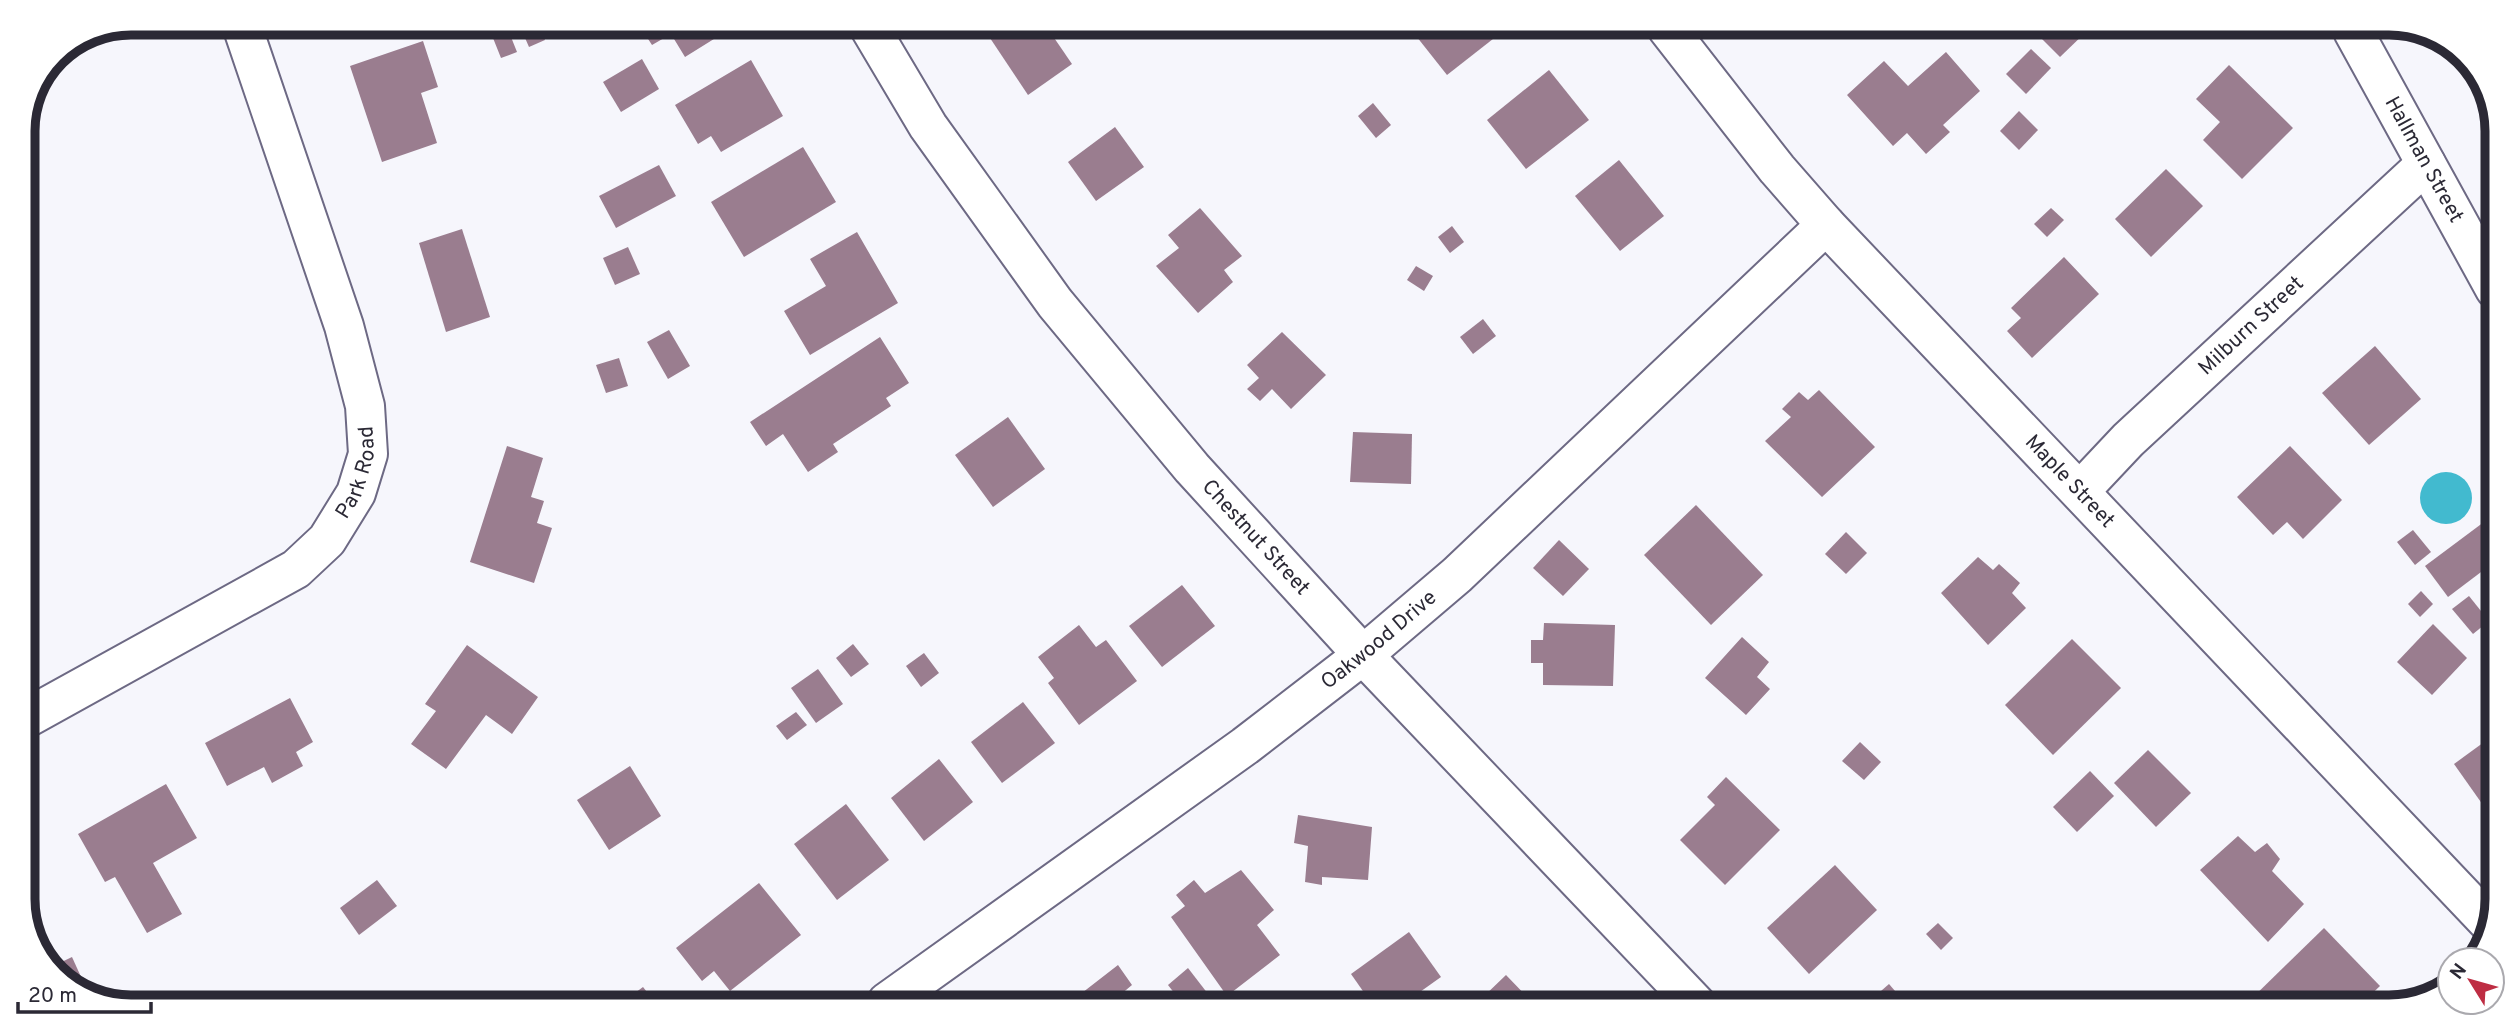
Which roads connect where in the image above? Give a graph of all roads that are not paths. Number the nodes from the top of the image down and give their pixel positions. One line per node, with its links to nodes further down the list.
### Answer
1 (246, 35): 10 (street, Park Road)
2 (874, 35): 9 (street, Chestnut Street)
3 (1672, 35): 6 (street, Maple Street)
4 (2355, 35): 5 (street, Hallman Street)
5 (2426, 164): 7 (street, Hallman Street); 8 (street, Milburn Street)
6 (1826, 225): 8 (street, Maple Street); 9 (street, Oakwood Drive)
7 (2485, 269)
8 (2080, 491): 11 (street, Maple Street)
9 (1363, 654): 12 (street, Oakwood Drive); 13 (street, Chestnut Street)
10 (35, 713)
11 (2483, 917)
12 (897, 995)
13 (1687, 995)

